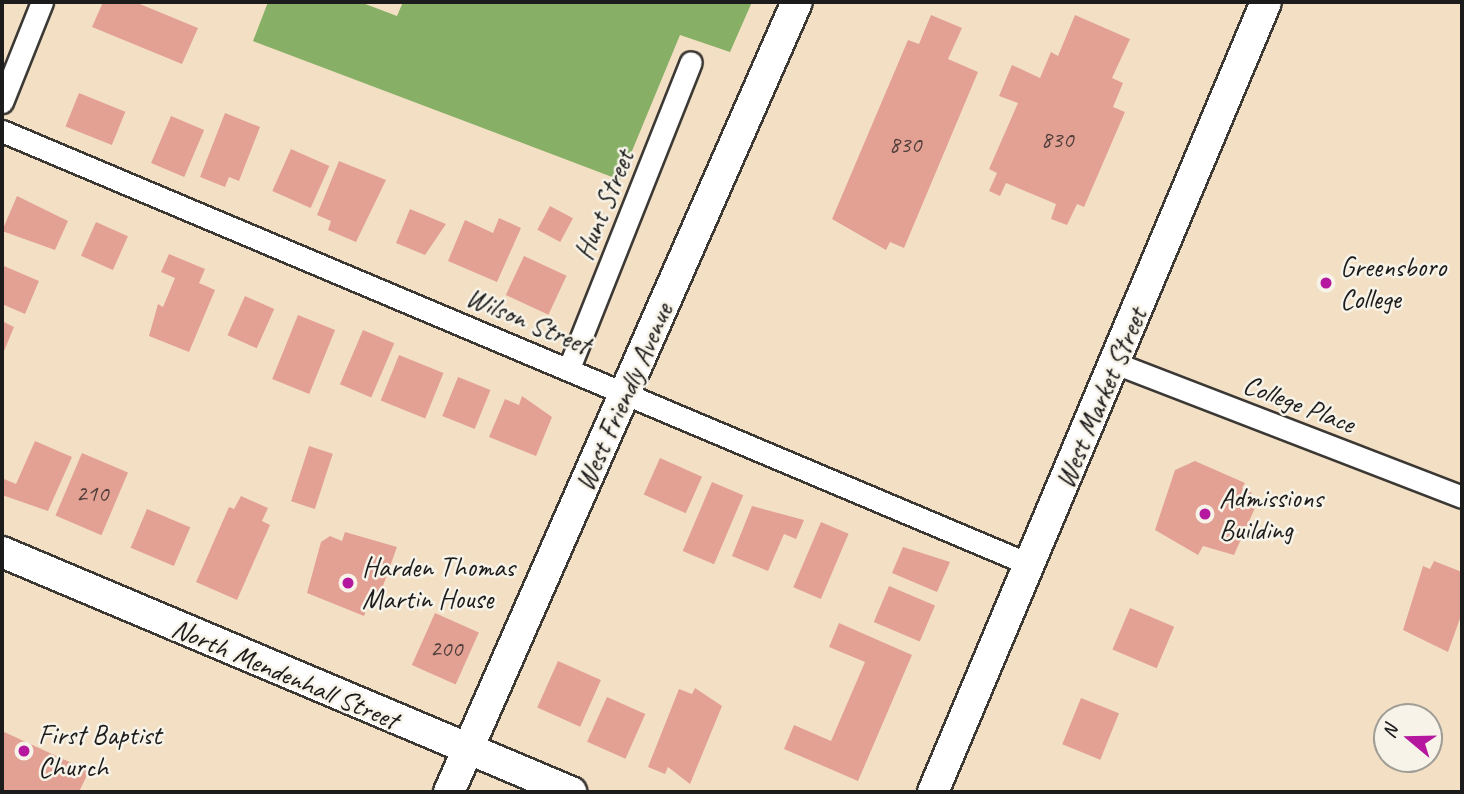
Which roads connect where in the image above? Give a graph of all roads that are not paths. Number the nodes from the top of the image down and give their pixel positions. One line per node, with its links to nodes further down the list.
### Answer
1 (42, 2): 5 (street)
2 (797, 2): 9 (main road, West Friendly Avenue)
3 (1266, 2): 7 (main road, West Market Street)
4 (691, 62): 8 (street, Hunt Street)
5 (2, 102)
6 (2, 131): 8 (street, Wilson Street)
7 (1115, 363): 10 (street, College Place); 12 (main road, West Market Street)
8 (569, 368): 9 (street, Wilson Street)
9 (626, 394): 12 (street, Wilson Street); 13 (main road, West Friendly Avenue)
10 (1462, 497)
11 (2, 552): 13 (main road, North Mendenhall Street)
12 (1031, 565): 16 (main road, West Market Street)
13 (467, 752): 14 (main road, West Friendly Avenue); 15 (main road, North Mendenhall Street)
14 (449, 792)
15 (571, 792)
16 (933, 792)

